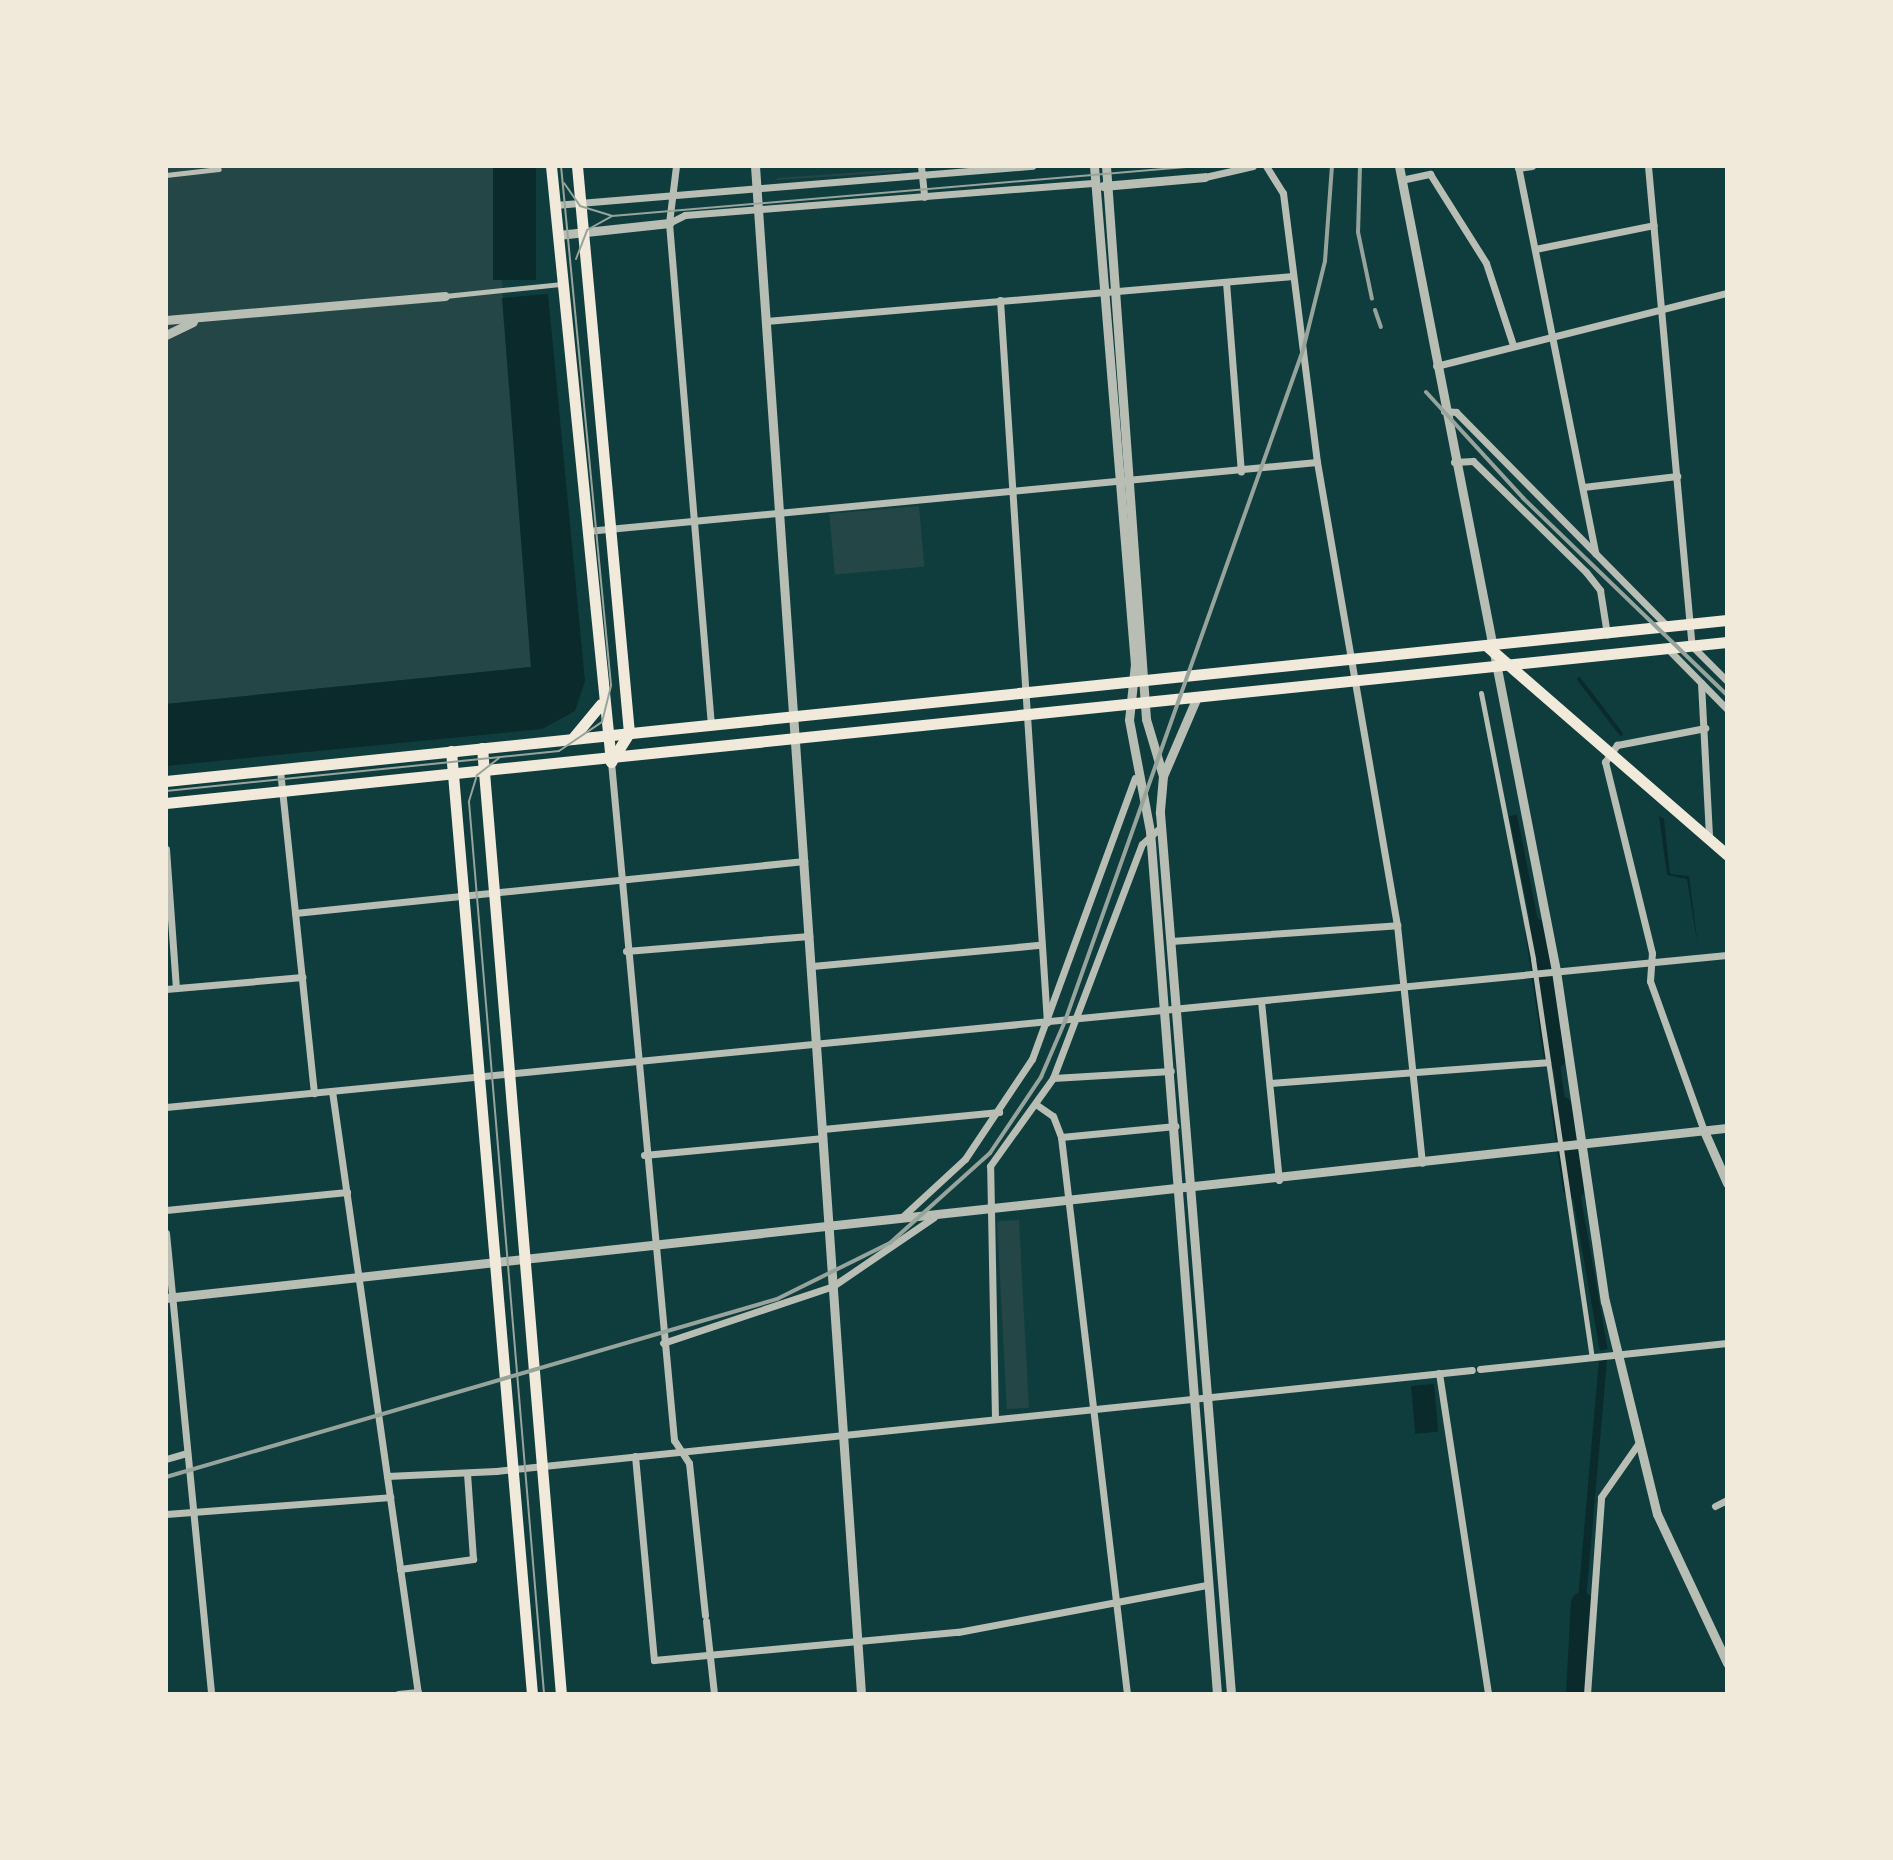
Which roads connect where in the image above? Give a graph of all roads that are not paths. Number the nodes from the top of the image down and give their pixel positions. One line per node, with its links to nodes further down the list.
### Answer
1 (551, 166): 25 (main road)
2 (577, 166): 24 (main road)
3 (676, 166): 22 (street)
4 (1032, 166): 14 (street)
5 (1094, 166): 19 (street)
6 (1106, 166): 21 (street)
7 (1253, 166): 17 (street)
8 (1266, 166): 32 (street)
9 (1399, 166): 18 (street)
10 (1532, 166): 12 (street)
11 (1648, 166): 28 (street)
12 (1518, 167): 31 (street)
13 (219, 169): 16 (street)
14 (922, 170): 20 (street); 23 (street)
15 (756, 171): 20 (street)
16 (166, 175)
17 (1205, 177): 21 (street)
18 (1401, 180): 46 (street); 47 (street)
19 (1096, 183): 21 (street); 23 (street); 35 (street)
20 (756, 188): 22 (street); 26 (street)
21 (1109, 188): 36 (street)
22 (675, 194): 24 (street); 27 (street)
23 (924, 197): 26 (street)
24 (580, 203): 25 (street); 29 (main road)
25 (555, 205): 30 (main road)
26 (758, 211): 27 (street); 43 (street)
27 (669, 223): 29 (street); 58 (street)
28 (1654, 225): 31 (street); 40 (street)
29 (582, 232): 30 (street); 59 (main road)
30 (558, 235): 34 (main road)
31 (1535, 249): 45 (street)
32 (1293, 276): 33 (street); 49 (street)
33 (1226, 282): 36 (street); 51 (street)
34 (562, 284): 38 (street); 60 (main road)
35 (1107, 291): 36 (street); 39 (street); 54 (street)
36 (1119, 291): 53 (street)
37 (1727, 293): 40 (street)
38 (445, 296): 41 (street)
39 (1000, 300): 43 (street); 56 (street)
40 (1662, 310): 45 (street); 52 (street)
41 (204, 318): 42 (street); 44 (street)
42 (166, 320)
43 (766, 321): 57 (street)
44 (166, 335)
45 (1552, 336): 46 (street); 55 (street)
46 (1513, 345): 47 (street)
47 (1436, 366): 48 (street)
48 (1444, 411): 50 (street); 61 (street)
49 (1317, 462): 51 (street); 70 (street)
50 (1454, 462): 65 (street); 68 (street)
51 (1241, 471): 53 (street)
52 (1677, 476): 55 (street); 63 (street)
53 (1129, 481): 54 (street); 74 (street)
54 (1117, 482): 56 (street); 76 (street)
55 (1583, 487): 61 (street)
56 (1014, 494): 57 (street); 79 (street)
57 (780, 514): 58 (street); 86 (street)
58 (695, 521): 59 (street); 87 (street)
59 (610, 528): 60 (street); 89 (main road)
60 (586, 531): 82 (main road)
61 (1595, 553): 64 (street)
62 (1727, 620): 63 (main road)
63 (1690, 624): 64 (main road); 67 (street)
64 (1668, 627): 65 (main road)
65 (1607, 634): 68 (main road)
66 (1727, 642): 67 (main road)
67 (1692, 646): 69 (main road); 75 (street)
68 (1488, 647): 70 (main road); 71 (main road); 72 (street)
69 (1667, 648): 71 (main road); 77 (street)
70 (1355, 660): 73 (street); 74 (main road)
71 (1507, 665): 72 (main road); 95 (main road)
72 (1492, 666): 73 (main road); 123 (street)
73 (1358, 680): 80 (main road); 115 (street)
74 (1148, 681): 76 (main road); 81 (street)
75 (1727, 681)
76 (1133, 683): 79 (main road); 83 (street)
77 (1701, 683): 84 (street); 88 (street)
78 (1481, 693): 123 (street)
79 (1030, 694): 85 (street); 86 (main road)
80 (1197, 697): 81 (main road); 99 (street)
81 (1146, 702): 83 (main road); 99 (street)
82 (601, 703): 90 (main road); 91 (main road)
83 (1131, 703): 85 (main road); 101 (street)
84 (1727, 709)
85 (1027, 715): 92 (main road); 118 (street)
86 (796, 718): 87 (main road); 92 (street)
87 (711, 727): 89 (main road)
88 (1705, 728): 95 (street); 107 (street)
89 (629, 733): 90 (main road); 96 (main road)
90 (606, 737): 91 (main road); 96 (main road)
91 (568, 740): 93 (main road)
92 (797, 740): 96 (main road); 110 (street)
93 (482, 748): 94 (main road); 98 (main road)
94 (451, 751): 97 (main road); 100 (main road)
95 (1606, 751): 107 (main road); 121 (street)
96 (611, 762): 98 (main road); 111 (street)
97 (280, 770): 102 (main road); 103 (street)
98 (483, 775): 100 (main road); 112 (main road)
99 (1163, 776): 105 (street)
100 (453, 778): 103 (main road); 113 (main road)
101 (1135, 778): 106 (street); 132 (street)
102 (166, 781)
103 (281, 792): 104 (main road); 114 (street)
104 (166, 803)
105 (1161, 827): 106 (street); 117 (street)
106 (1150, 831): 130 (street); 131 (street)
107 (1709, 838): 109 (main road)
108 (166, 849): 126 (street)
109 (1727, 855)
110 (804, 861): 111 (street); 116 (street)
111 (621, 878): 112 (street); 119 (street)
112 (493, 891): 113 (street); 138 (main road)
113 (464, 895): 114 (street); 140 (main road)
114 (295, 913): 124 (street)
115 (1397, 925): 117 (street); 125 (street)
116 (809, 936): 119 (street); 122 (street)
117 (1171, 941): 129 (street)
118 (1040, 945): 122 (street); 132 (street)
119 (626, 951): 134 (street)
120 (1727, 955): 121 (street)
121 (1652, 963): 123 (street); 151 (street)
122 (812, 966): 133 (street)
123 (1545, 972): 125 (street); 135 (street); 154 (street)
124 (302, 977): 126 (street); 144 (street)
125 (1406, 985): 128 (street); 139 (street)
126 (176, 988): 127 (street)
127 (166, 989)
128 (1261, 1001): 129 (street); 142 (street)
129 (1177, 1010): 130 (street); 136 (street)
130 (1164, 1012): 131 (street); 137 (street)
131 (1078, 1019): 132 (street); 141 (street)
132 (1047, 1022): 133 (street); 147 (street)
133 (817, 1044): 134 (street); 152 (street)
134 (636, 1061): 138 (street); 155 (street)
135 (1547, 1062): 139 (street); 154 (street)
136 (1182, 1070): 137 (street); 148 (street)
137 (1169, 1071): 141 (street); 149 (street)
138 (508, 1074): 140 (street); 170 (main road)
139 (1414, 1074): 142 (street); 156 (street)
140 (480, 1076): 143 (street); 171 (main road)
141 (1053, 1078): 145 (street)
142 (1270, 1083): 157 (street)
143 (332, 1091): 144 (street); 161 (street)
144 (314, 1093): 146 (street)
145 (1037, 1105): 153 (street); 164 (street)
146 (166, 1107)
147 (999, 1112): 152 (street); 166 (street)
148 (1186, 1125): 149 (street); 159 (street)
149 (1173, 1127): 153 (street); 160 (street)
150 (1727, 1128): 151 (street)
151 (1704, 1131): 154 (street); 158 (street)
152 (823, 1134): 155 (street); 167 (street)
153 (1061, 1137): 162 (street)
154 (1569, 1148): 156 (street); 177 (street); 177 (street)
155 (644, 1155): 169 (street)
156 (1422, 1163): 157 (street)
157 (1279, 1180): 159 (street)
158 (1727, 1183)
159 (1192, 1190): 160 (street); 179 (street)
160 (1178, 1191): 162 (street); 180 (street)
161 (347, 1192): 163 (street); 172 (street)
162 (1069, 1203): 164 (street); 181 (street)
163 (166, 1210)
164 (993, 1211): 165 (street); 182 (street)
165 (934, 1217): 166 (street); 173 (street)
166 (896, 1222): 167 (street)
167 (829, 1230): 169 (street); 173 (street)
168 (166, 1233): 174 (street)
169 (654, 1248): 170 (street); 175 (street)
170 (524, 1262): 171 (street); 189 (main road)
171 (495, 1265): 172 (street); 190 (main road)
172 (359, 1279): 174 (street); 192 (street)
173 (833, 1286): 175 (street); 183 (street)
174 (169, 1298): 185 (street)
175 (663, 1343): 186 (street)
176 (1727, 1343): 177 (street)
177 (1603, 1356): 178 (street); 184 (street)
178 (1439, 1373): 179 (street); 215 (street)
179 (1208, 1396): 180 (street); 199 (street)
180 (1195, 1397): 181 (street); 200 (street)
181 (1093, 1408): 182 (street); 201 (street)
182 (995, 1419): 183 (street)
183 (844, 1436): 186 (street); 202 (street)
184 (1640, 1441): 204 (street); 216 (street)
185 (187, 1453): 188 (street); 196 (street)
186 (679, 1453): 187 (street); 203 (street)
187 (635, 1456): 189 (street); 203 (street)
188 (166, 1459)
189 (541, 1465): 190 (street); 209 (main road)
190 (513, 1468): 191 (street); 208 (main road)
191 (467, 1473): 192 (street); 198 (street)
192 (387, 1476): 193 (street)
193 (390, 1497): 196 (street); 198 (street)
194 (1727, 1500): 195 (street)
195 (1715, 1506)
196 (193, 1512): 197 (street); 206 (street)
197 (166, 1514)
198 (400, 1569): 205 (street)
199 (1221, 1584): 200 (street); 214 (street)
200 (1207, 1585): 201 (street); 213 (street)
201 (1116, 1601): 202 (street); 212 (street)
202 (858, 1641): 203 (street); 211 (street)
203 (710, 1657): 210 (street)
204 (1727, 1663)
205 (418, 1693): 207 (street)
206 (211, 1694)
207 (398, 1694)
208 (532, 1694)
209 (561, 1694)
210 (714, 1694)
211 (861, 1694)
212 (1127, 1694)
213 (1217, 1694)
214 (1231, 1694)
215 (1488, 1694)
216 (1587, 1694)

